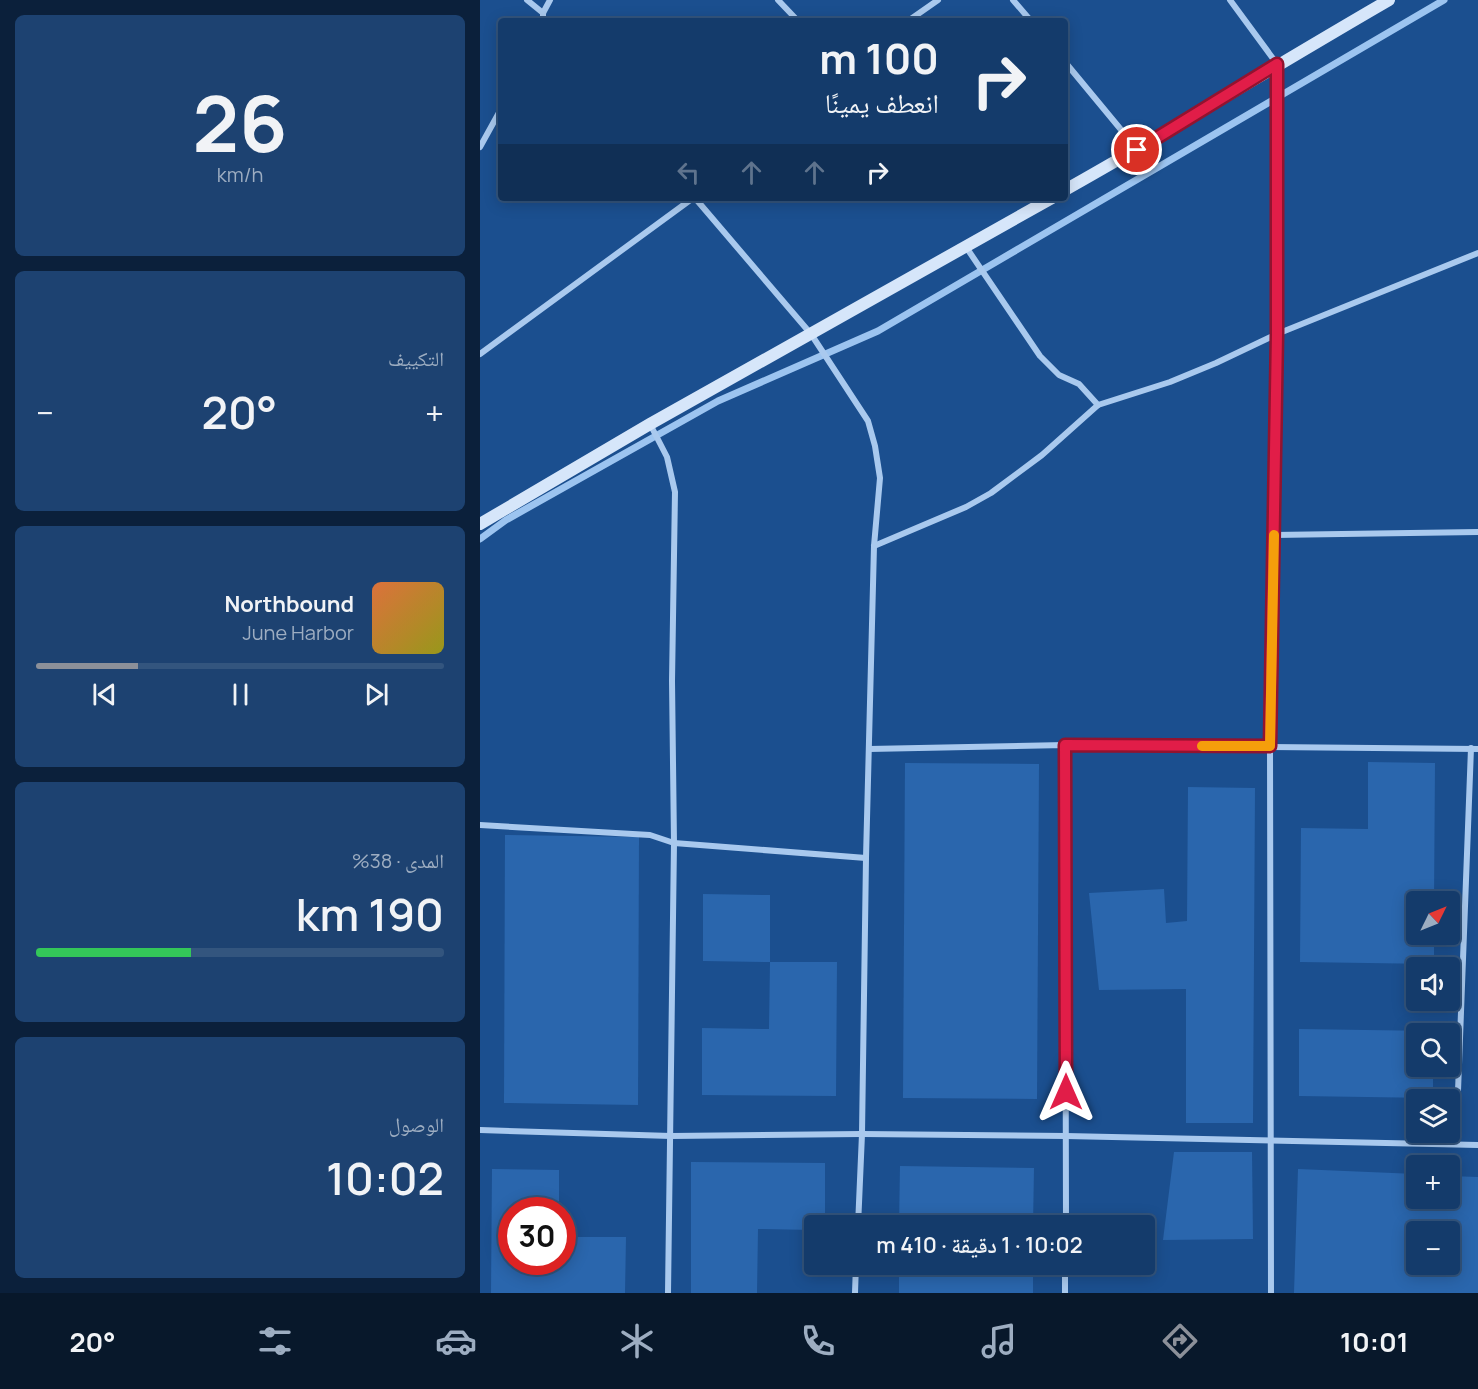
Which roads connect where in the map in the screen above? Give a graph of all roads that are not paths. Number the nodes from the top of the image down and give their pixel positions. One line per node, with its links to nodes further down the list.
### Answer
1 (527, 0): 8 (street)
2 (550, 0): 8 (street)
3 (778, 0): 10 (street)
4 (938, 0): 11 (street)
5 (1014, 0): 12 (street)
6 (1230, 0): 13 (street)
7 (1389, 0): 13 (street)
8 (543, 12): 9 (street)
9 (543, 18)
10 (795, 18)
11 (912, 18)
12 (1029, 18)
13 (1277, 64): 17 (street); 25 (street)
14 (1068, 66): 17 (street)
15 (498, 114): 16 (street)
16 (480, 147)
17 (1137, 150): 18 (street)
18 (1068, 188)
19 (690, 201): 26 (street)
20 (697, 201): 24 (street)
21 (1047, 201): 22 (street)
22 (966, 246): 24 (street); 27 (street)
23 (1478, 253): 25 (street)
24 (811, 334): 28 (street); 32 (street)
25 (1277, 334): 27 (street); 31 (street)
26 (480, 354)
27 (1098, 405): 32 (street)
28 (650, 424): 29 (street); 38 (street)
29 (480, 524)
30 (1478, 532): 31 (street)
31 (1274, 535): 34 (street)
32 (874, 546): 35 (street)
33 (1065, 745): 34 (street); 35 (street); 43 (street)
34 (1270, 746): 36 (street); 44 (street)
35 (869, 749): 39 (street)
36 (1475, 749): 45 (street)
37 (480, 825): 38 (street)
38 (674, 843): 39 (street); 42 (street)
39 (866, 858): 41 (street)
40 (480, 1130): 42 (street)
41 (862, 1134): 42 (street); 43 (street); 47 (street)
42 (671, 1136): 51 (street)
43 (1066, 1136): 44 (street); 48 (street)
44 (1270, 1140): 45 (street); 54 (street)
45 (1456, 1144): 46 (street)
46 (1478, 1145)
47 (858, 1215)
48 (1066, 1215)
49 (856, 1275): 52 (street)
50 (1065, 1275): 53 (street)
51 (668, 1293)
52 (855, 1293)
53 (1065, 1293)
54 (1271, 1293)

